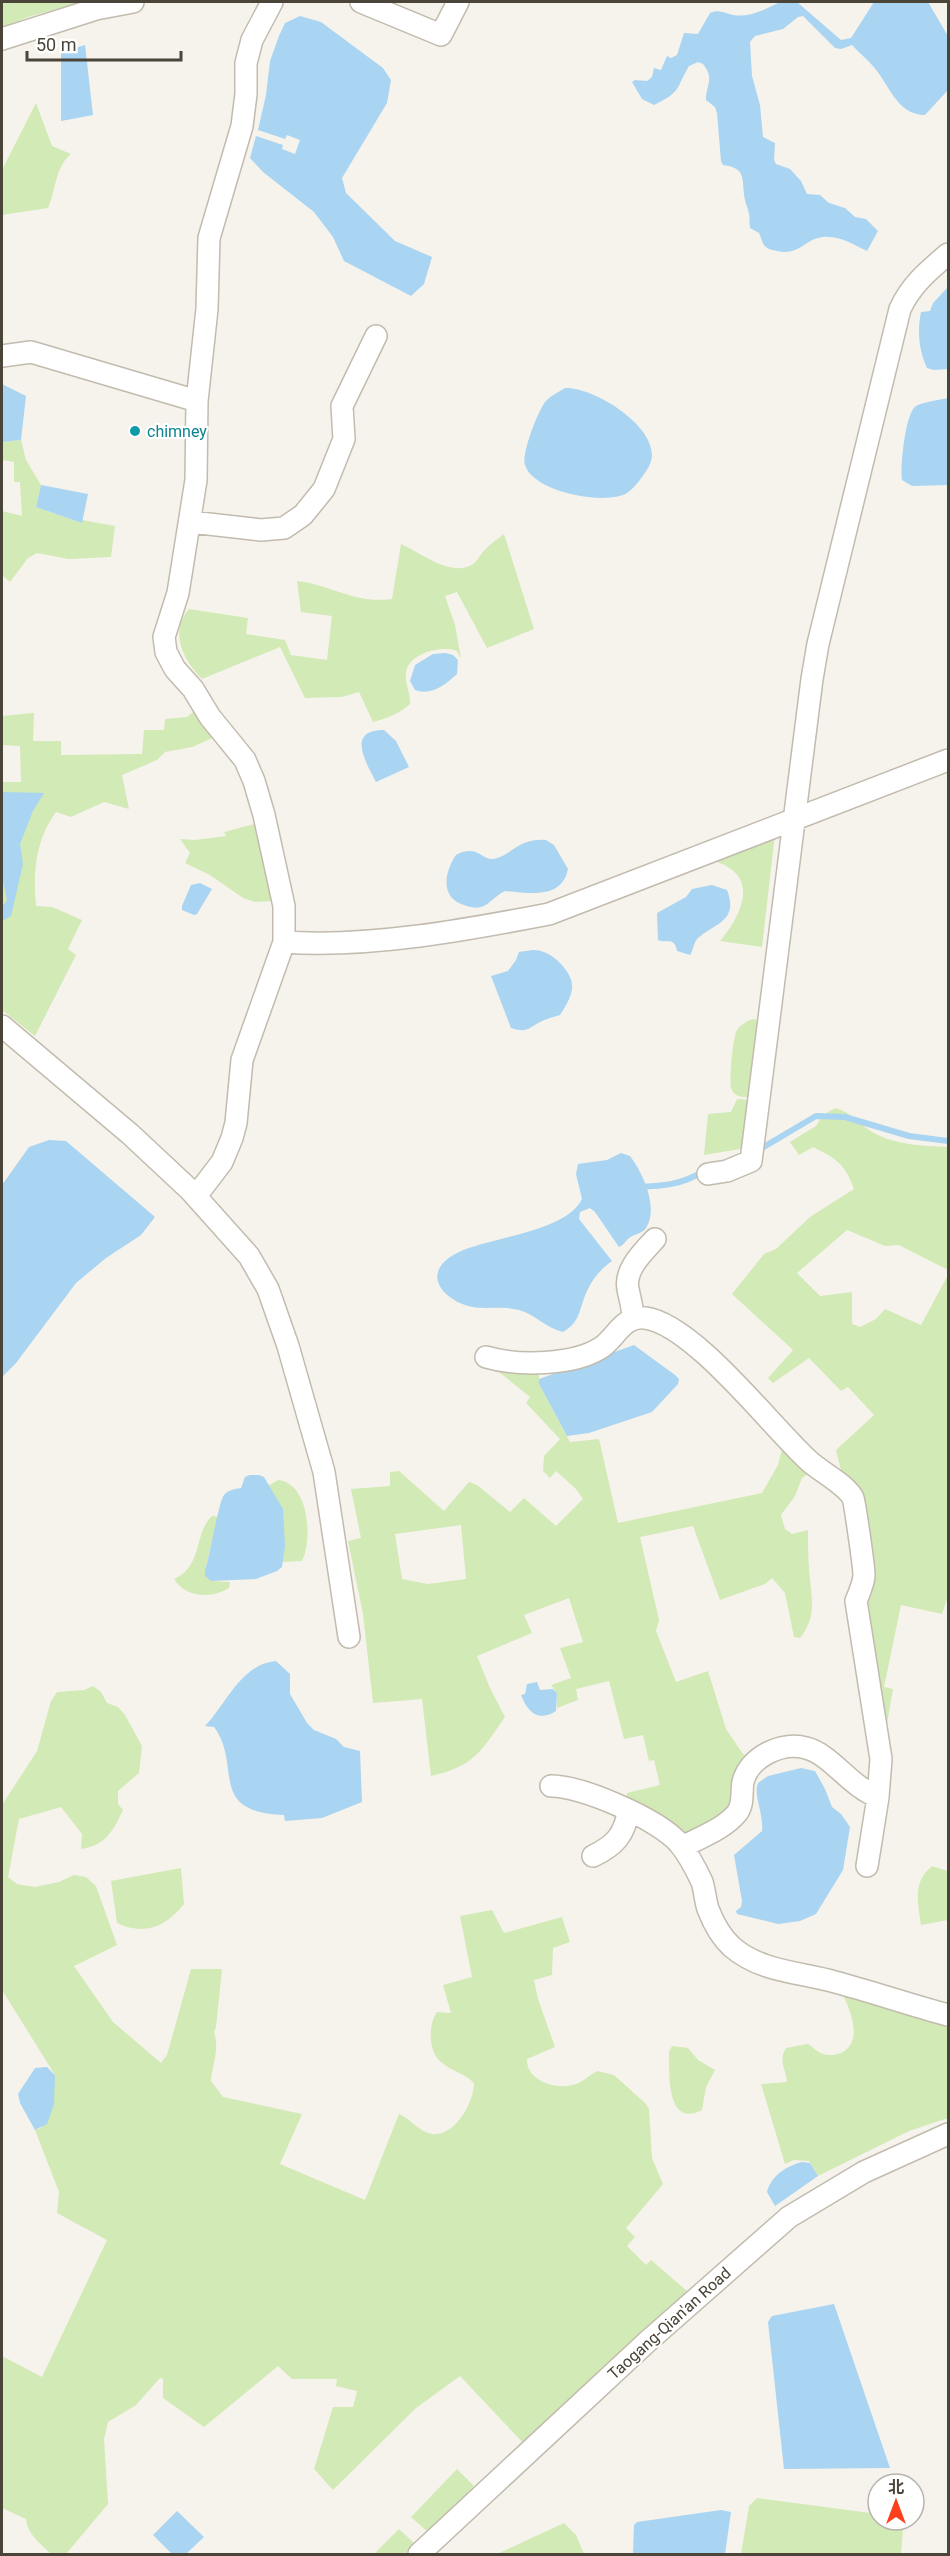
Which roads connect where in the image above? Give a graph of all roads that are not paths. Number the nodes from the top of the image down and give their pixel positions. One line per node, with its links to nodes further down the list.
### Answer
1 (133, 2): 5 (street)
2 (272, 2): 9 (street)
3 (361, 2): 4 (street)
4 (458, 2)
5 (2, 39)
6 (948, 254): 12 (street)
7 (376, 336): 10 (street)
8 (2, 356): 9 (street)
9 (197, 401): 10 (street)
10 (190, 522): 13 (street)
11 (948, 760): 12 (street)
12 (794, 820): 13 (street); 15 (street)
13 (284, 942): 16 (street)
14 (2, 1026): 16 (street)
15 (708, 1174)
16 (196, 1196): 20 (street)
17 (655, 1239): 18 (street)
18 (633, 1318): 19 (street); 22 (street)
19 (486, 1357)
20 (349, 1637)
21 (551, 1786): 23 (street)
22 (878, 1797): 24 (street); 26 (street)
23 (628, 1811): 24 (street); 25 (street)
24 (682, 1847): 27 (street)
25 (593, 1856)
26 (867, 1866)
27 (948, 2015)
28 (948, 2134): 29 (street, Taogang-Qian'an Road)
29 (419, 2554)

